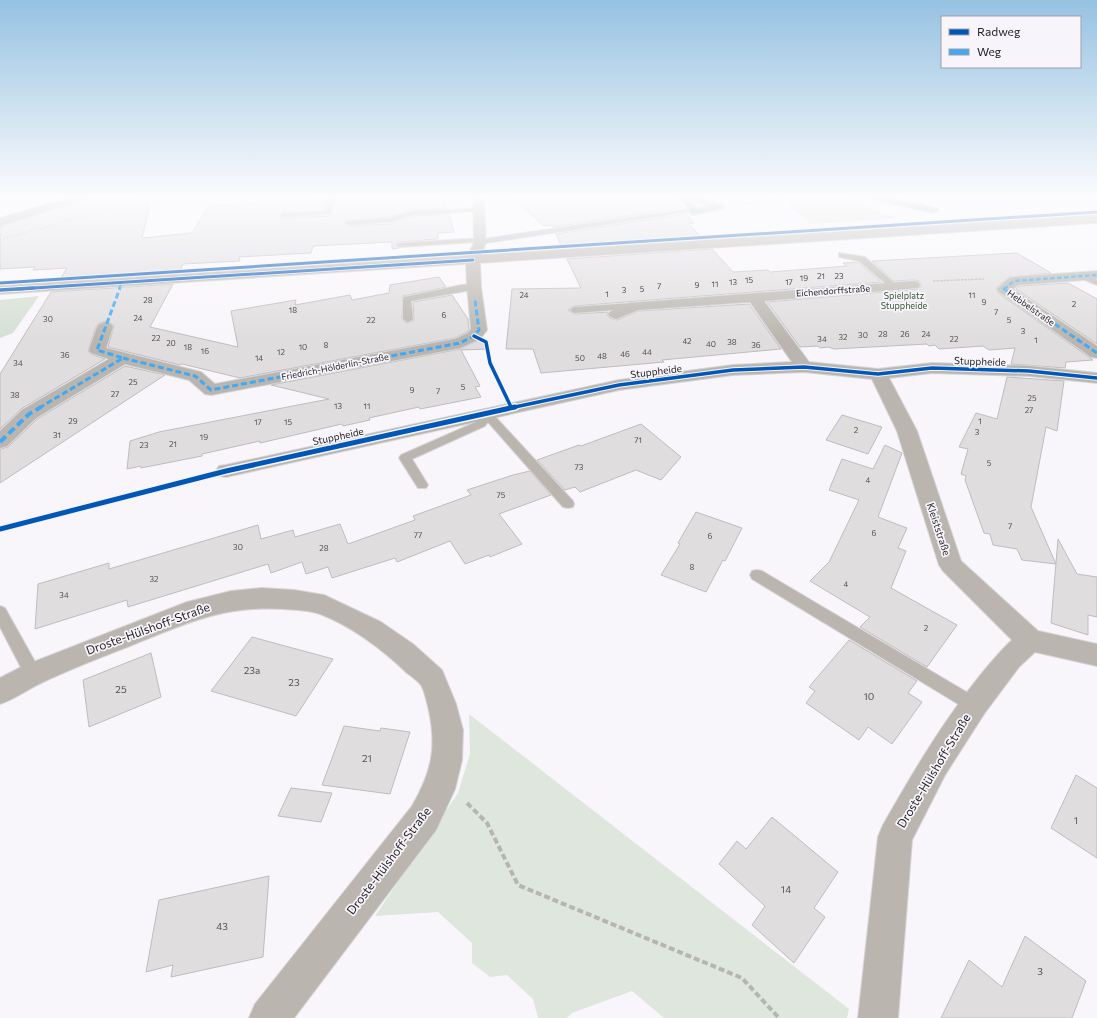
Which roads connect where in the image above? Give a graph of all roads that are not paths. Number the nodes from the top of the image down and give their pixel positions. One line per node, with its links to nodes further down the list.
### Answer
1 (430, 244): 4 (lane)
2 (479, 244): 6 (street)
3 (724, 244): 6 (main road)
4 (400, 245)
5 (842, 255): 11 (lane)
6 (473, 260): 10 (street, Friedrich-Hölderlin-Straße); 12 (main road)
7 (1090, 275): 8 (lane); 19 (street, Hebbelstraße)
8 (1097, 283)
9 (913, 285): 11 (street, Eichendorffstraße)
10 (474, 287): 17 (lane); 20 (street, Friedrich-Hölderlin-Straße)
11 (895, 287): 13 (street, Eichendorffstraße)
12 (0, 290)
13 (754, 296): 14 (street, Eichendorffstraße); 21 (street)
14 (635, 306): 15 (lane); 16 (street, Eichendorffstraße)
15 (574, 310)
16 (616, 314)
17 (408, 318)
18 (105, 327): 20 (street, Friedrich-Hölderlin-Straße)
19 (1097, 353)
20 (123, 358): 25 (street)
21 (804, 367): 22 (street, Stuppheide); 24 (street, Stuppheide)
22 (878, 374): 23 (street, Stuppheide); 31 (street, Kleiststraße)
23 (1097, 378)
24 (486, 413): 26 (street, Stuppheide); 27 (lane); 28 (lane)
25 (0, 442)
26 (226, 471)
27 (422, 485)
28 (568, 504)
29 (757, 575): 35 (lane)
30 (0, 612): 33 (lane)
31 (1030, 640): 32 (street); 35 (street, Droste-Hülshoff-Straße)
32 (1097, 655)
33 (33, 674): 34 (street, Droste-Hülshoff-Straße); 36 (street, Droste-Hülshoff-Straße)
34 (0, 692)
35 (974, 705): 37 (street, Droste-Hülshoff-Straße)
36 (269, 1018)
37 (878, 1018)

